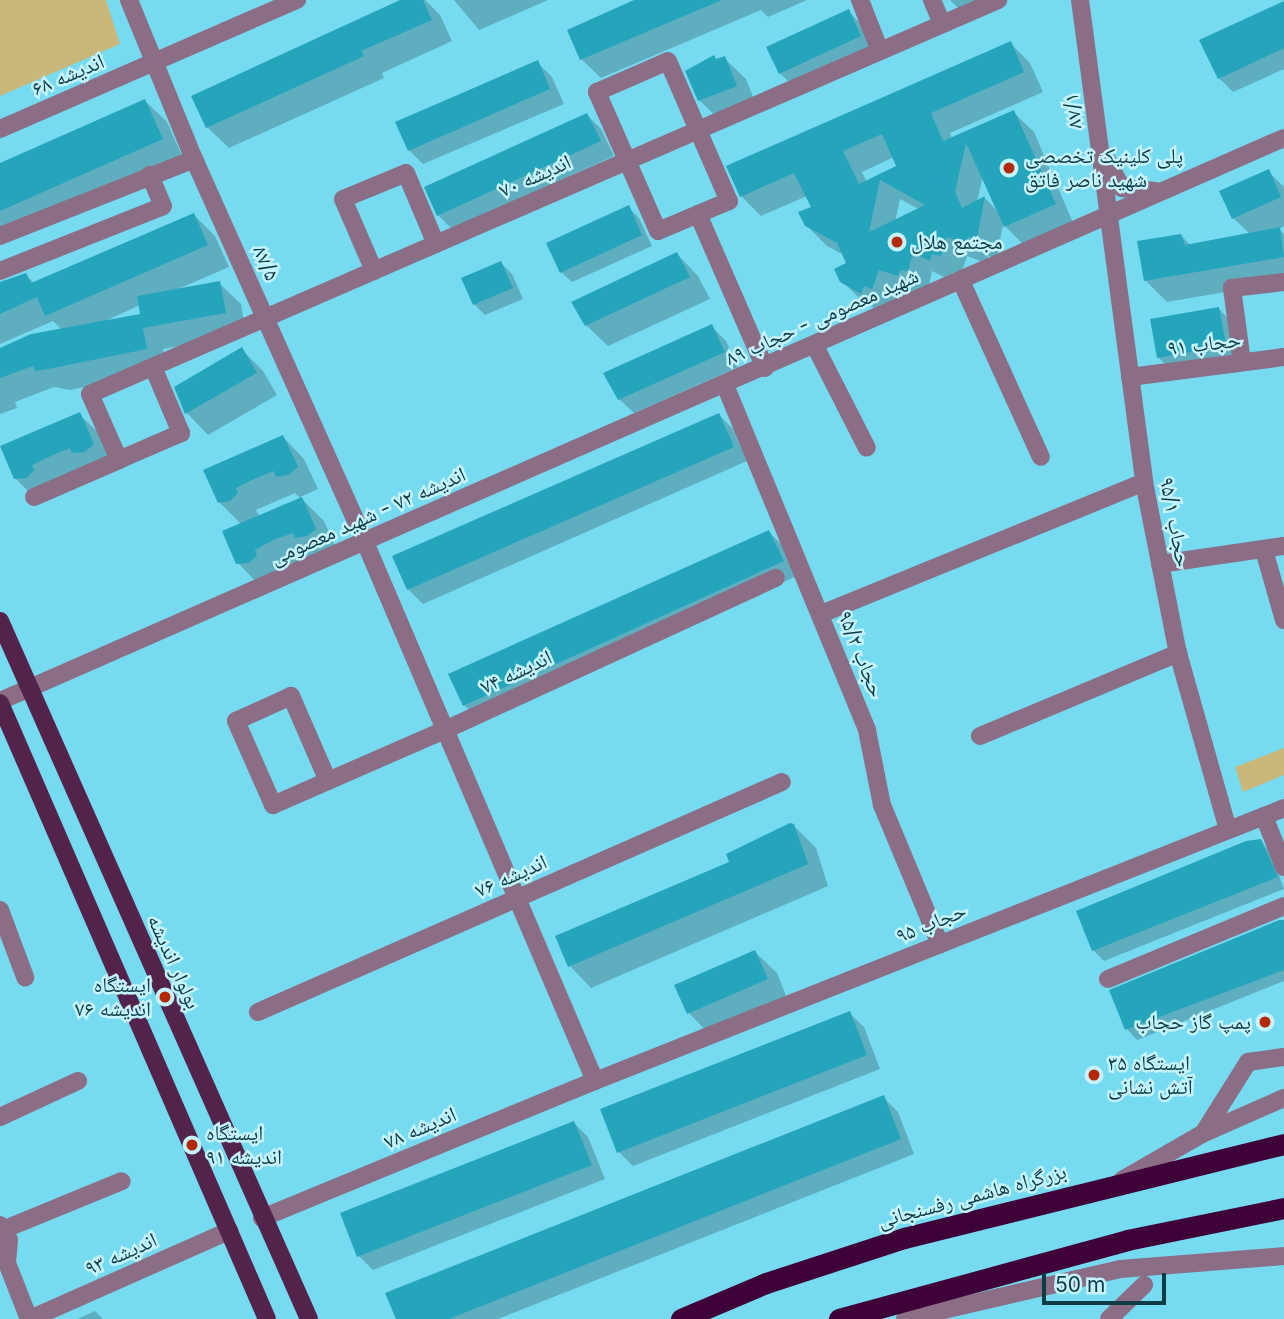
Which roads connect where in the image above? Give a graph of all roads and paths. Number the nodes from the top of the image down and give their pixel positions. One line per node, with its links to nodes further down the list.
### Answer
1 (129, 0): 9 (street, ۸۷/۵)
2 (297, 0): 9 (street, اندیشه ۶۸)
3 (860, 0): 8 (street)
4 (932, 0): 7 (street)
5 (998, 0): 7 (street, اندیشه ۷۰)
6 (1080, 0): 13 (street, ۸۷/۱)
7 (942, 24): 8 (street, اندیشه ۷۰)
8 (880, 51): 11 (street, اندیشه ۷۰)
9 (155, 62): 10 (street, اندیشه ۶۸); 14 (street, ۸۷/۵)
10 (0, 129)
11 (698, 129): 15 (street, اندیشه ۷۰); 15 (street); 18 (street)
12 (1284, 138): 17 (street, شهید معصومی - حجاب ۸۹)
13 (1099, 140): 17 (street); 19 (street, ۸۷/۱)
14 (194, 159): 16 (street); 26 (street, ۸۷/۵)
15 (627, 160): 18 (street); 21 (street, اندیشه ۷۰)
16 (150, 175): 20 (street); 22 (street)
17 (1169, 189): 19 (street, شهید معصومی - حجاب ۸۹)
18 (698, 214): 31 (street)
19 (1107, 216): 24 (street, شهید معصومی - حجاب ۸۹); 32 (street, حجاب ۹۵/۱)
20 (0, 236)
21 (436, 244): 23 (street, اندیشه ۷۰); 23 (street)
22 (0, 271)
23 (373, 271): 26 (street, اندیشه ۷۰)
24 (961, 281): 27 (street, شهید معصومی - حجاب ۸۹); 35 (street)
25 (1284, 282): 29 (street)
26 (266, 318): 30 (street, اندیشه ۷۰); 39 (street, ۸۷/۵)
27 (814, 346): 31 (street, شهید معصومی - حجاب ۸۹); 34 (street)
28 (1284, 357): 29 (street, حجاب ۹۱)
29 (1242, 362): 32 (street, حجاب ۹۱)
30 (153, 367): 36 (street); 36 (street, اندیشه ۷۰)
31 (765, 368): 33 (street, شهید معصومی - حجاب ۸۹)
32 (1130, 377): 37 (street, حجاب ۹۵/۱)
33 (724, 386): 39 (street, اندیشه ۷۲ - شهید معصومی); 44 (street, حجاب ۹۵/۲)
34 (867, 448)
35 (1041, 457)
36 (119, 460): 38 (street)
37 (1144, 482): 42 (street, حجاب ۹۵/۱); 44 (street)
38 (34, 497)
39 (365, 542): 48 (street, اندیشه ۷۲ - شهید معصومی); 50 (street, ۸۷/۵)
40 (1284, 546): 41 (street)
41 (1264, 550): 42 (street); 45 (street)
42 (1160, 564): 47 (street, حجاب ۹۵/۱)
43 (776, 578): 50 (street, اندیشه ۷۴)
44 (821, 614): 61 (street, حجاب ۹۵/۲)
45 (1284, 620)
46 (0, 621): 48 (main road, بولوار اندیشه)
47 (1178, 653): 51 (street); 56 (street, حجاب ۹۵/۱)
48 (29, 689): 49 (street, اندیشه ۷۲ - شهید معصومی); 75 (main road, بولوار اندیشه)
49 (0, 702): 77 (main road)
50 (445, 730): 52 (street, اندیشه ۷۴); 58 (street, ۸۷/۵)
51 (980, 737)
52 (328, 781): 52 (street, اندیشه ۷۴)
53 (782, 782): 58 (street, اندیشه ۷۶)
54 (1284, 808): 55 (street, حجاب ۹۵)
55 (1264, 816): 56 (street, حجاب ۹۵); 57 (street)
56 (1228, 830): 61 (street, حجاب ۹۵)
57 (1284, 867)
58 (517, 898): 64 (street, اندیشه ۷۶); 66 (street, ۸۷/۵)
59 (1284, 906): 63 (street)
60 (0, 910): 62 (street)
61 (940, 944): 66 (street, حجاب ۹۵)
62 (25, 977)
63 (1108, 979)
64 (258, 1012)
65 (1284, 1057): 70 (street)
66 (595, 1080): 75 (street, اندیشه ۷۸)
67 (78, 1082): 69 (street)
68 (1284, 1098): 70 (street)
69 (0, 1117)
70 (1202, 1134): 73 (street)
71 (1284, 1144): 73 (highway, بزرگراه هاشمی رفسنجانی)
72 (122, 1181): 76 (street)
73 (1115, 1183): 83 (highway, بزرگراه هاشمی رفسنجانی)
74 (1284, 1208): 84 (highway)
75 (262, 1218): 82 (main road, بولوار اندیشه)
76 (3, 1227): 80 (street)
77 (229, 1231): 80 (street, اندیشه ۹۳); 81 (main road)
78 (1284, 1256): 85 (street)
79 (1144, 1285): 86 (street)
80 (29, 1319)
81 (267, 1319)
82 (309, 1319)
83 (681, 1319)
84 (839, 1319)
85 (905, 1319)
86 (1109, 1319)

